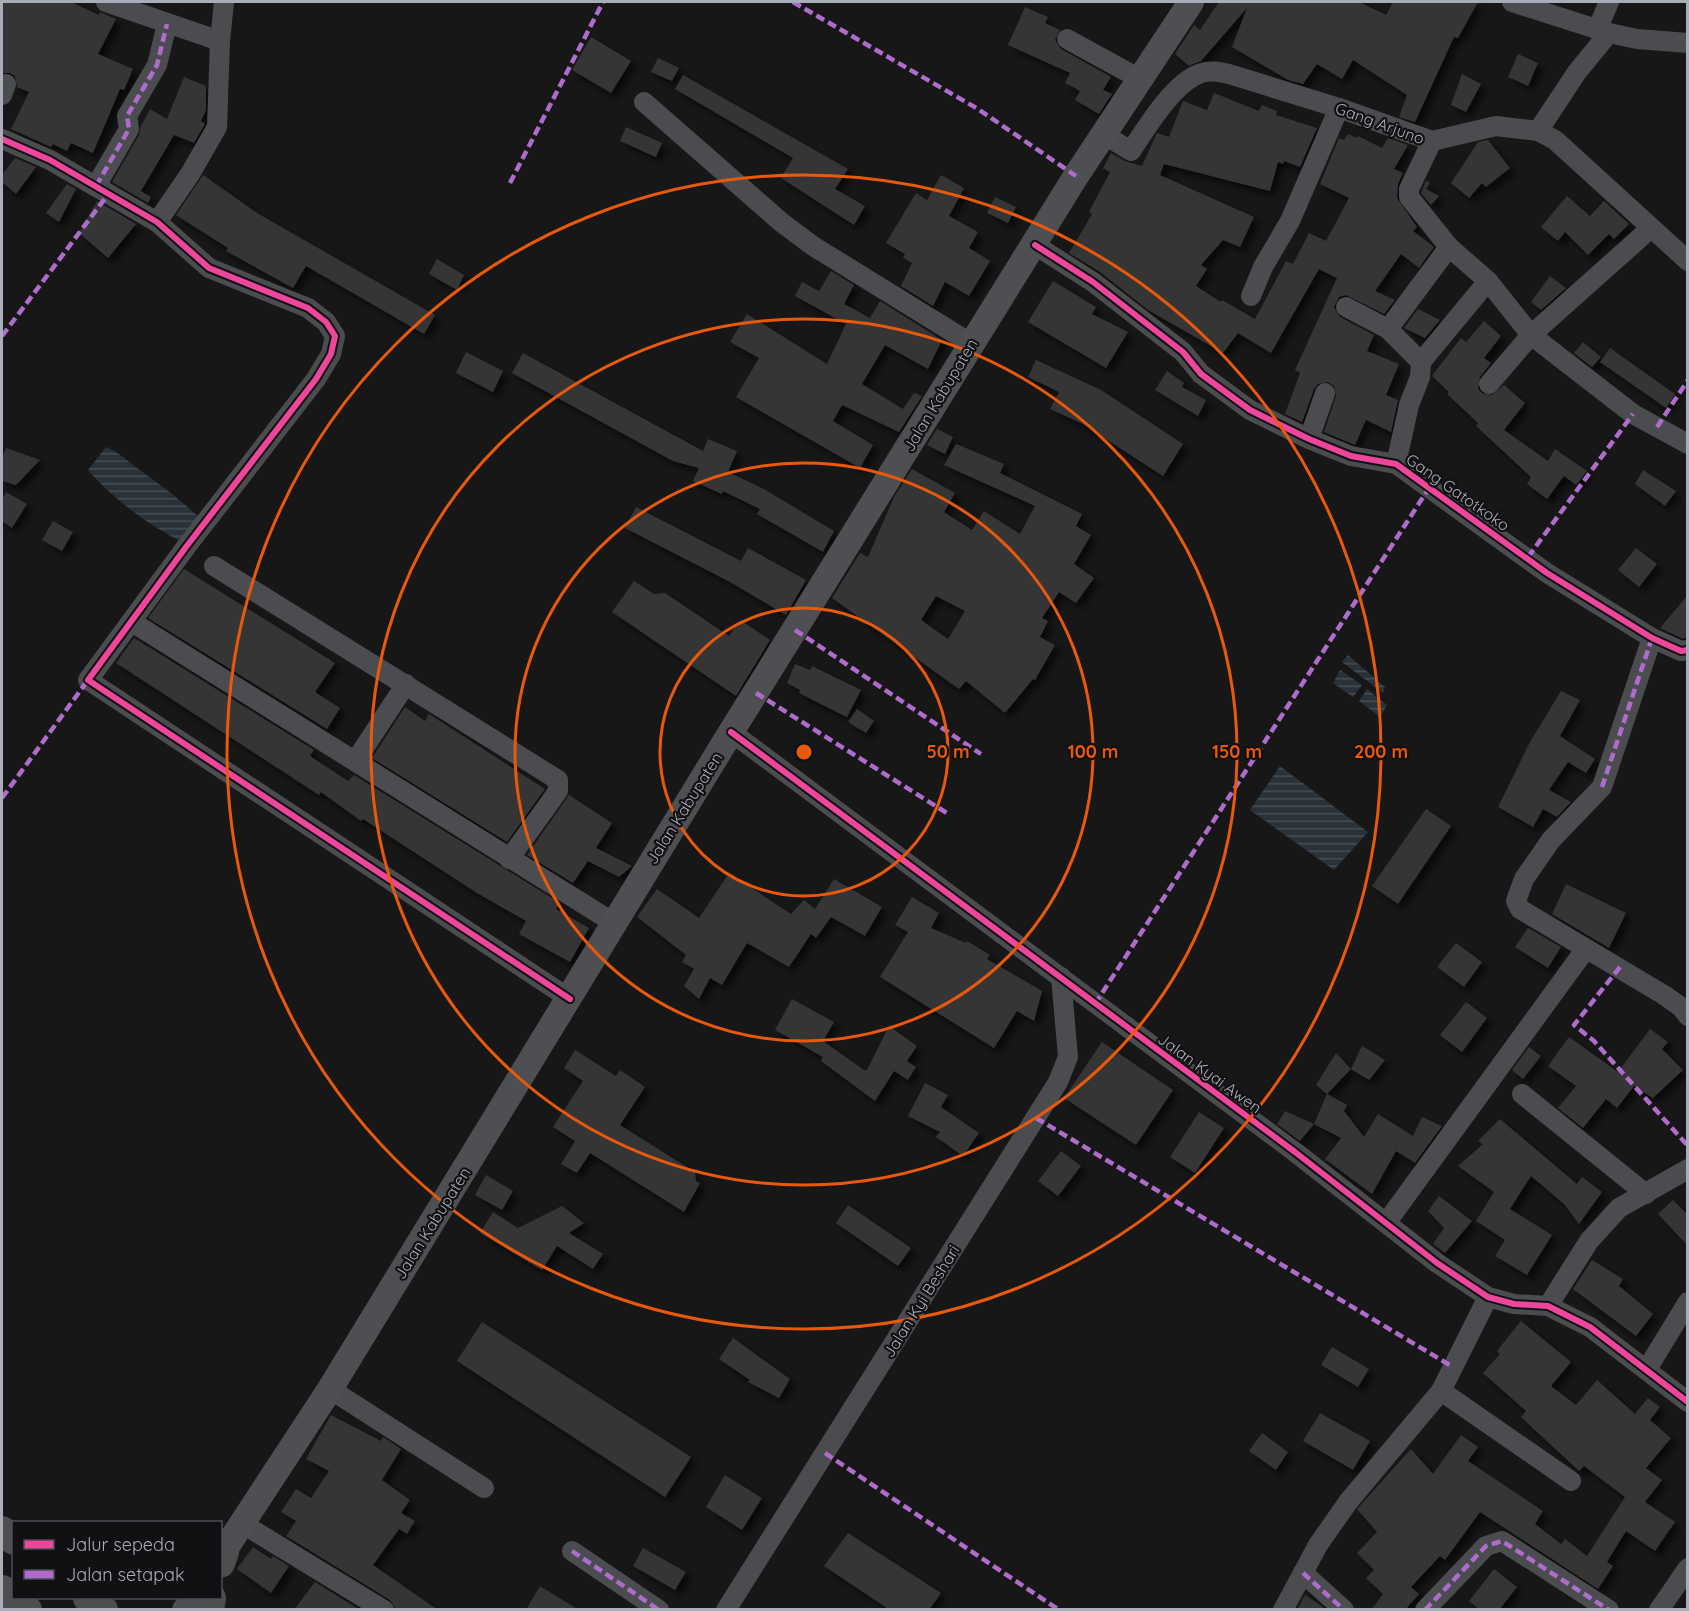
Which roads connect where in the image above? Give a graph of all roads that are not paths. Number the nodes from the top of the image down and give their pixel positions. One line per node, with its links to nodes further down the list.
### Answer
1 (106, 2): 6 (street)
2 (224, 2): 9 (street)
3 (1191, 2): 11 (main road, Jalan Kabupaten)
4 (1512, 2): 7 (street)
5 (1609, 2): 7 (street)
6 (167, 24): 9 (street); 18 (street)
7 (1603, 31): 10 (street); 14 (street)
8 (1067, 39): 11 (street)
9 (220, 41): 19 (street)
10 (1688, 43)
11 (1140, 79): 15 (main road, Jalan Kabupaten)
12 (644, 102): 29 (street)
13 (1339, 108): 15 (street, Gang Arjuno); 17 (street, Gang Arjuno); 25 (street)
14 (1538, 131): 17 (street, Gang Arjuno); 20 (street, Gang Arjuno)
15 (1102, 134): 21 (main road, Jalan Kabupaten)
16 (2, 139): 18 (street)
17 (1432, 141): 22 (street)
18 (96, 186): 19 (street)
19 (157, 222): 37 (street)
20 (1652, 228): 23 (street, Gang Arjuno); 28 (street)
21 (1035, 245): 29 (main road, Jalan Kabupaten); 33 (street, Gang Gatotkoko)
22 (1449, 247): 24 (street); 27 (street)
23 (1688, 261)
24 (1488, 281): 28 (street); 30 (street)
25 (1251, 296)
26 (1346, 307): 27 (street)
27 (1388, 329): 30 (street)
28 (1531, 334): 31 (street); 34 (street)
29 (972, 344): 41 (main road, Jalan Kabupaten)
30 (1421, 362): 35 (street)
31 (1489, 384)
32 (1324, 393): 33 (street)
33 (1309, 439): 35 (street, Gang Gatotkoko)
34 (1688, 444)
35 (1396, 464): 38 (street, Gang Gatotkoko)
36 (214, 566): 40 (street)
37 (132, 622): 42 (street); 47 (street)
38 (1652, 638): 39 (street, Gang Gatotkoko); 45 (street)
39 (1688, 650)
40 (406, 684): 42 (street); 43 (street)
41 (731, 732): 44 (main road, Jalan Kabupaten); 46 (street, Jalan Kyai Awen)
42 (356, 760): 43 (street)
43 (509, 859): 44 (street)
44 (614, 923): 47 (main road, Jalan Kabupaten)
45 (1585, 950): 48 (street); 52 (street)
46 (1061, 977): 52 (street, Jalan Kyai Awen); 76 (street, Jalan Kyi Beshari)
47 (570, 999): 57 (main road, Jalan Kabupaten)
48 (1688, 1016)
49 (1522, 1094): 51 (street)
50 (1688, 1169): 51 (street)
51 (1646, 1194): 55 (street)
52 (1386, 1223): 53 (street, Jalan Kyai Awen)
53 (1488, 1297): 55 (street, Jalan Kyai Awen); 58 (street)
54 (1688, 1302): 56 (street)
55 (1548, 1306): 56 (street, Jalan Kyai Awen)
56 (1647, 1369): 59 (street, Jalan Kyai Awen)
57 (330, 1389): 61 (street); 62 (main road, Jalan Kabupaten)
58 (1441, 1390): 60 (street); 66 (street)
59 (1688, 1402)
60 (1571, 1481)
61 (484, 1488)
62 (243, 1524): 64 (main road, Jalan Kabupaten); 74 (street)
63 (572, 1551): 75 (street)
64 (222, 1557)
65 (1688, 1568): 70 (street)
66 (1303, 1573): 77 (street); 78 (street)
67 (2, 1590): 71 (highway)
68 (13, 1599): 72 (highway)
69 (89, 1599): 73 (highway)
70 (1660, 1609)
71 (20, 1610)
72 (27, 1610)
73 (103, 1610)
74 (384, 1610)
75 (659, 1610)
76 (726, 1610)
77 (1283, 1610)
78 (1344, 1610)
79 (1425, 1610): 80 (street)
80 (1609, 1610)

